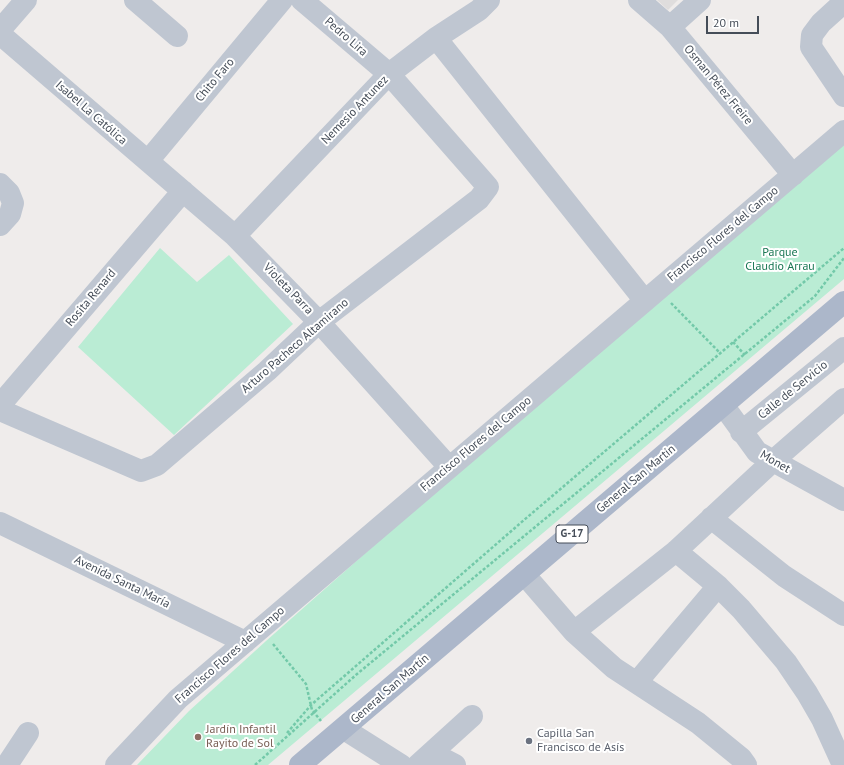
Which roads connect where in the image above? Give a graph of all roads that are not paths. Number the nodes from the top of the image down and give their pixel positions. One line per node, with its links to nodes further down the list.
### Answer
1 (26, 0): 10 (street)
2 (135, 0): 12 (street)
3 (282, 0): 17 (street, Chito Faro)
4 (302, 0): 14 (street, Pedro Lira)
5 (639, 0): 9 (street, Osman Pérez Freire)
6 (700, 0): 9 (street)
7 (844, 2): 15 (street)
8 (478, 3): 13 (street, Nemesio Antunez)
9 (670, 27): 18 (street, Osman Pérez Freire)
10 (0, 30)
11 (0, 34): 17 (street, Isabel La Católica)
12 (177, 36)
13 (436, 38): 14 (street, Nemesio Antunez); 23 (street)
14 (389, 74): 22 (street, Nemesio Antunez); 25 (street, Arturo Pacheco Altamirano)
15 (844, 96)
16 (844, 132): 18 (street, Francisco Flores del Campo)
17 (148, 161): 20 (street, Isabel La Católica)
18 (793, 175): 23 (street, Francisco Flores del Campo)
19 (0, 184): 21 (street)
20 (183, 191): 22 (street, Violeta Parra); 28 (street, Rosita Renard)
21 (0, 225)
22 (235, 236): 25 (street, Violeta Parra)
23 (651, 295): 33 (street, Francisco Flores del Campo)
24 (844, 302): 29 (main road, General San Martín / G-17)
25 (319, 322): 30 (street, Arturo Pacheco Altamirano); 33 (street, Violeta Parra)
26 (844, 348): 31 (street, Calle de Servicio)
27 (844, 399): 32 (street)
28 (0, 405)
29 (723, 405): 31 (street, Monet); 38 (main road, General San Martín / G-17)
30 (0, 410)
31 (741, 432): 32 (street, Monet)
32 (773, 461): 34 (street, Monet); 35 (street)
33 (448, 467): 42 (street, Francisco Flores del Campo)
34 (844, 500)
35 (711, 518): 37 (street); 40 (street)
36 (1, 526): 42 (street, Avenida Santa María)
37 (676, 551): 39 (street); 41 (street)
38 (524, 574): 41 (street); 46 (main road, General San Martín / G-17)
39 (718, 586): 43 (street); 54 (street)
40 (844, 615)
41 (574, 632): 43 (street)
42 (252, 635): 49 (street, Francisco Flores del Campo)
43 (637, 682): 53 (street)
44 (472, 716): 47 (street)
45 (28, 733): 48 (street)
46 (339, 733): 50 (main road, General San Martín / G-17); 51 (street)
47 (425, 759): 52 (street)
48 (7, 765)
49 (116, 765)
50 (300, 765)
51 (401, 765)
52 (455, 765)
53 (746, 765)
54 (843, 765)

